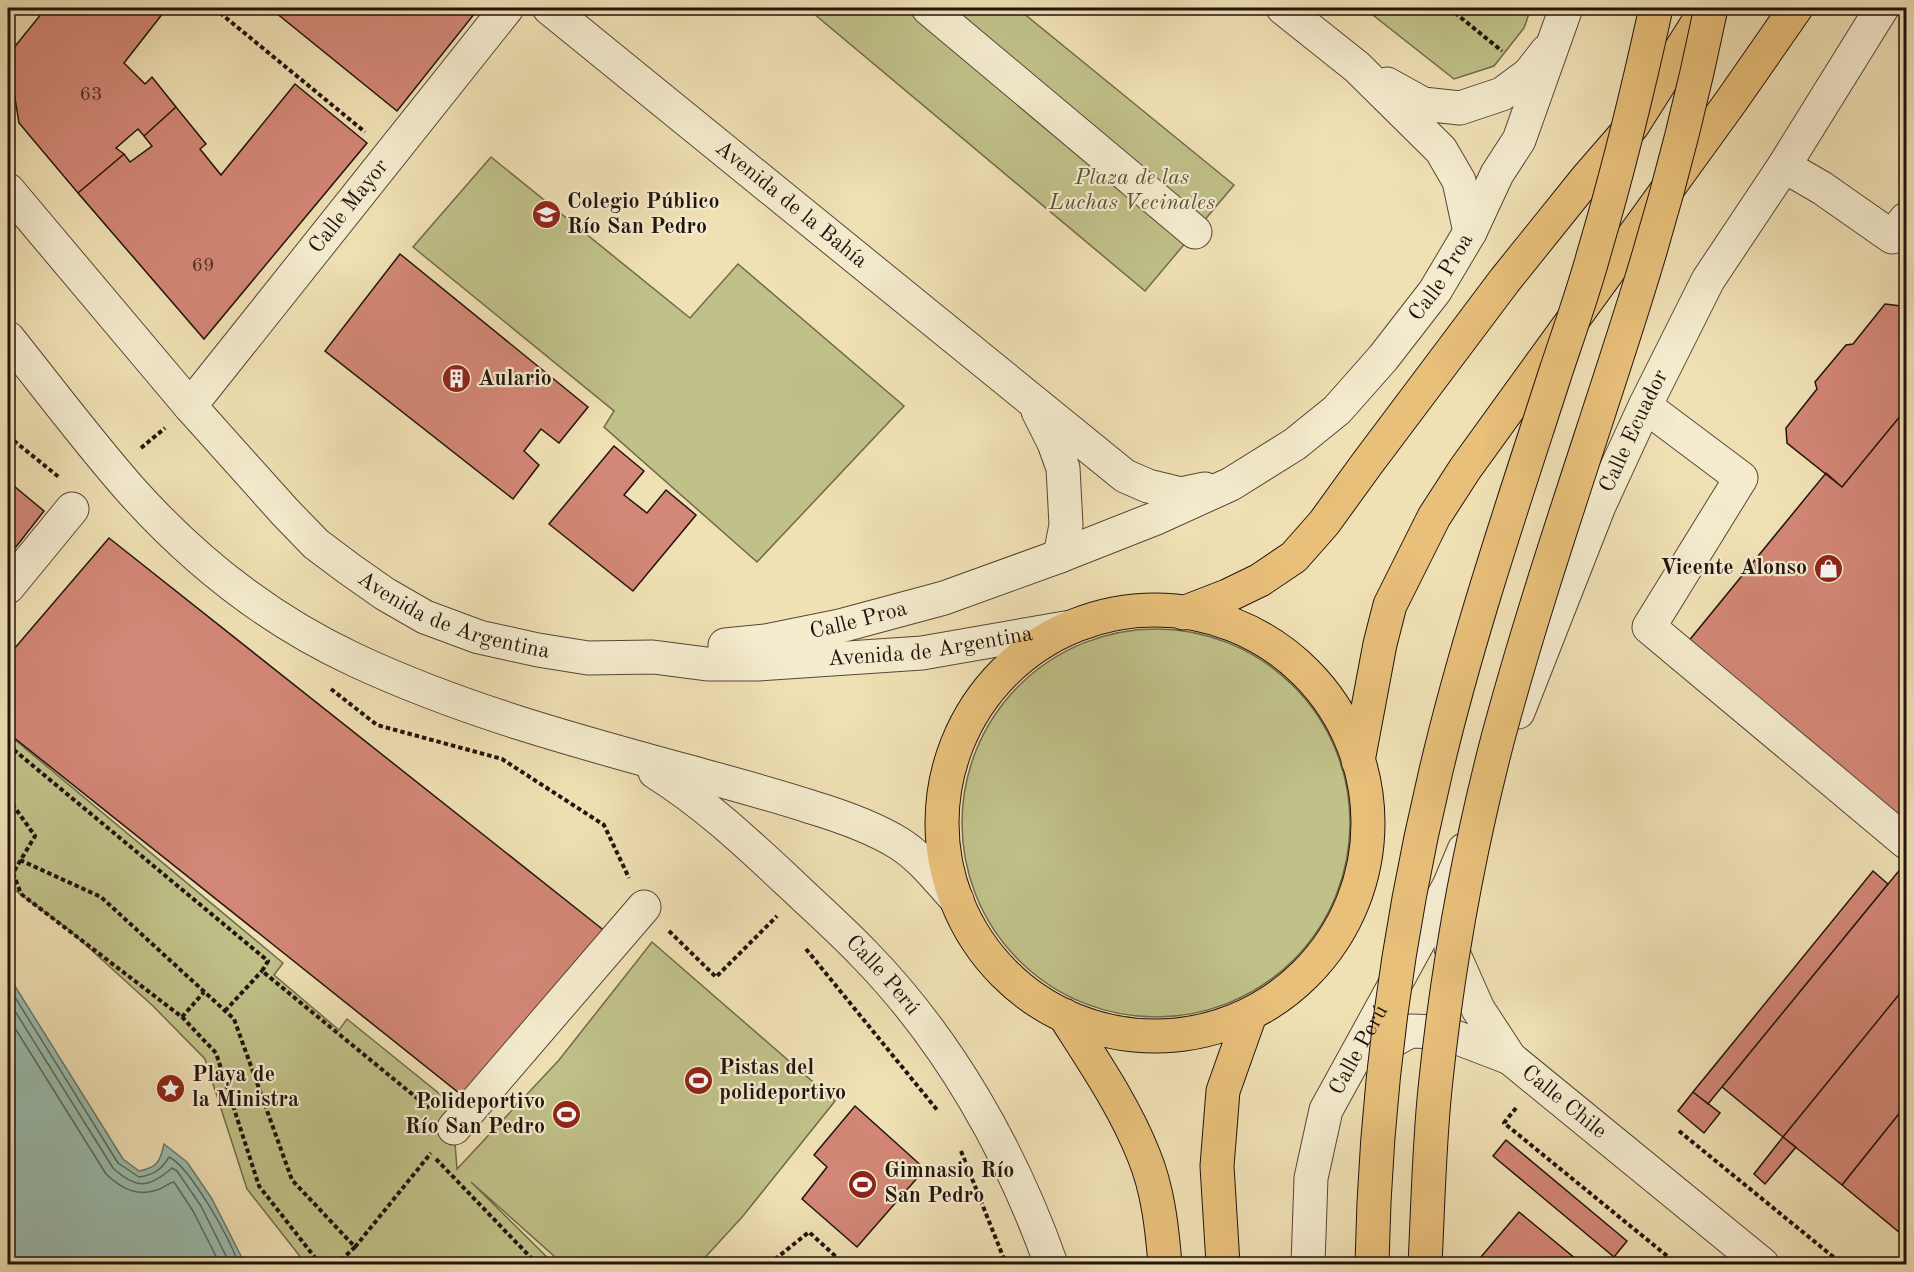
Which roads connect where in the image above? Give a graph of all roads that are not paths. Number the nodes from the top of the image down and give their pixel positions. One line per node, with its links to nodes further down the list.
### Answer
1 (507, 8): 22 (street, Calle Mayor)
2 (549, 8): 21 (street, Avenida de la Bahía)
3 (928, 8): 18 (street)
4 (1283, 8): 12 (street)
5 (1566, 8): 11 (street, Calle Proa)
6 (1656, 8): 46 (main road, bridge)
7 (1707, 8): 28 (main road)
8 (1711, 8): 47 (main road, bridge)
9 (1796, 8): 32 (main road)
10 (1882, 8): 15 (street, Calle Ecuador)
11 (1556, 41): 12 (street); 13 (street, Calle Proa)
12 (1357, 67): 14 (street)
13 (1520, 140): 14 (street); 19 (street, Calle Proa)
14 (1441, 150): 19 (street)
15 (1784, 166): 17 (street); 23 (street, Calle Ecuador)
16 (8, 190): 22 (street, Avenida de Argentina)
17 (1906, 219)
18 (1195, 232)
19 (1470, 232): 24 (street, Calle Proa)
20 (8, 338): 31 (street)
21 (1033, 401): 24 (street, Calle Proa); 26 (street)
22 (190, 406): 30 (street, Avenida de Argentina)
23 (1645, 406): 33 (street); 34 (street, Calle Ecuador)
24 (1230, 484): 26 (street, Calle Proa)
25 (72, 508): 27 (street)
26 (1060, 556): 30 (street, Calle Proa)
27 (8, 587)
28 (1183, 612): 29 (main road); 32 (main road)
29 (1071, 627): 30 (street, Avenida de Argentina); 35 (main road)
30 (653, 657)
31 (628, 755): 35 (street); 42 (street, Calle Perú)
32 (1358, 761): 38 (main road)
33 (1906, 842)
34 (1449, 886): 39 (street, Calle Chile); 40 (street, Calle Perú)
35 (957, 900): 37 (main road)
36 (644, 907): 41 (street)
37 (1064, 1015): 38 (main road); 43 (main road)
38 (1250, 1015): 44 (main road)
39 (1510, 1058): 40 (street); 48 (street, Calle Chile)
40 (1352, 1063): 45 (street, Calle Perú)
41 (454, 1128)
42 (1051, 1264)
43 (1165, 1264)
44 (1223, 1264)
45 (1308, 1264)
46 (1372, 1264)
47 (1425, 1264)
48 (1762, 1264)

